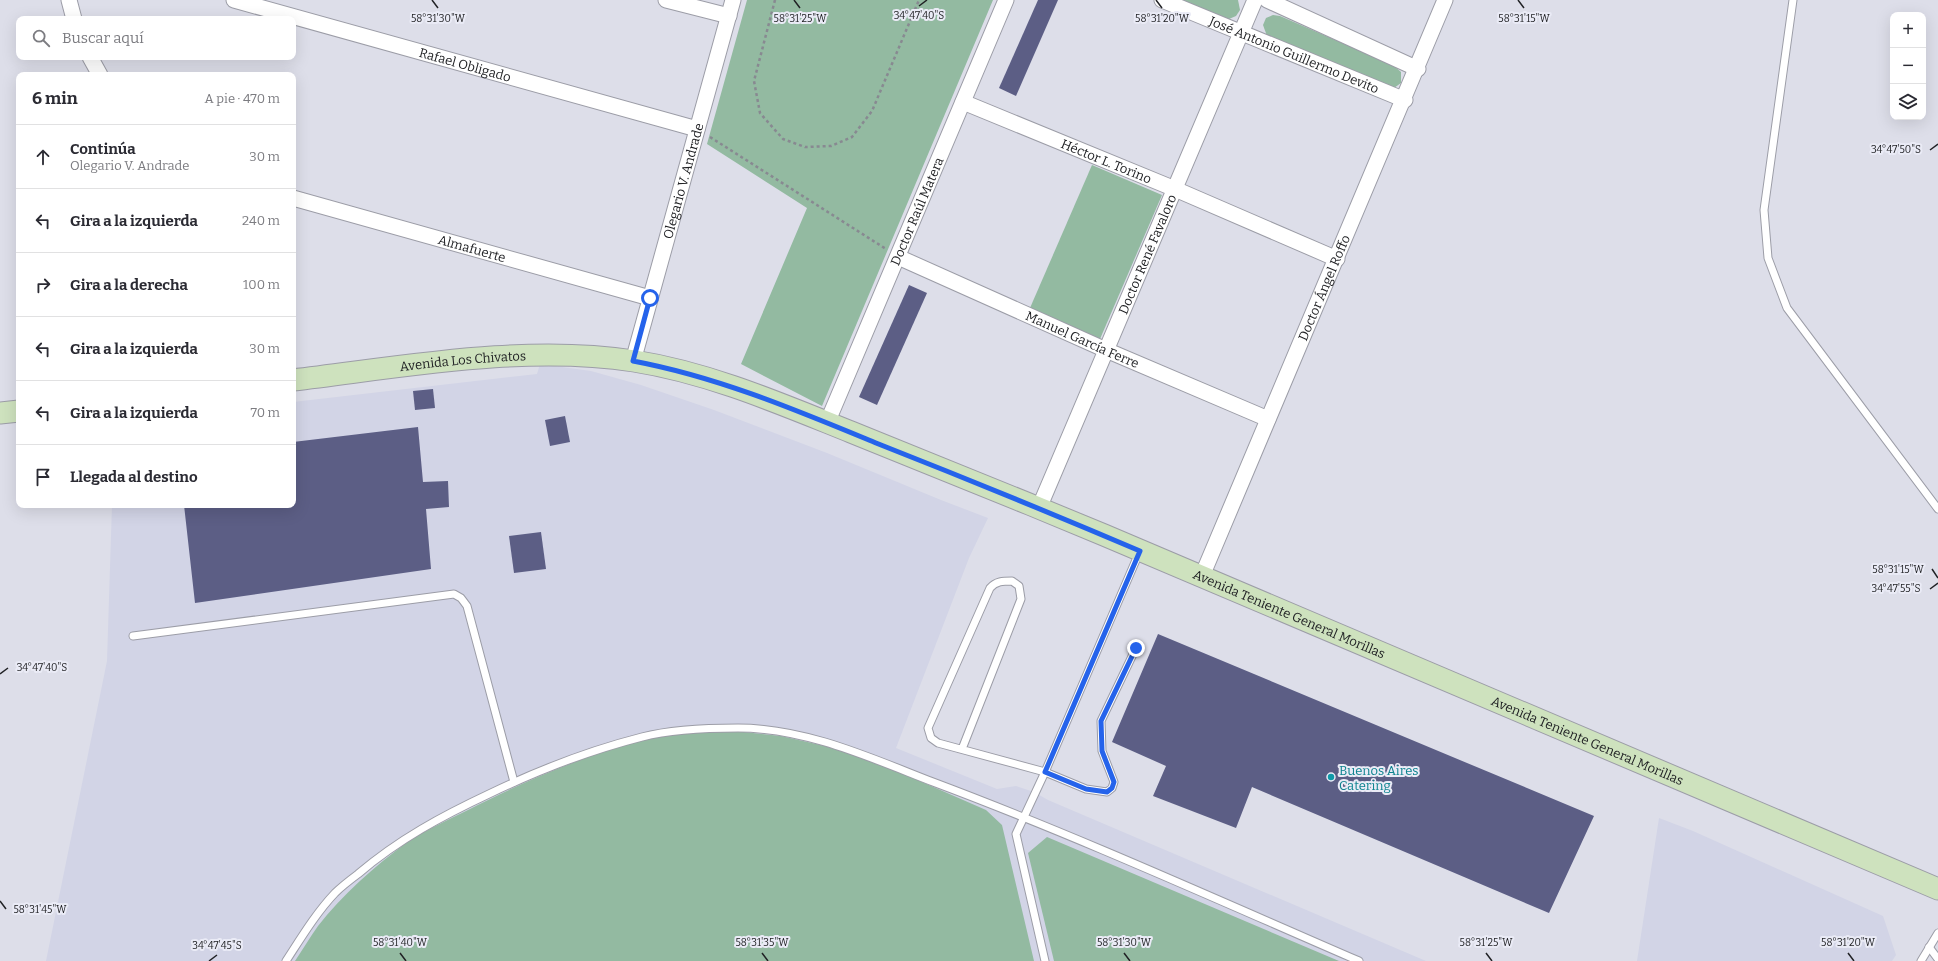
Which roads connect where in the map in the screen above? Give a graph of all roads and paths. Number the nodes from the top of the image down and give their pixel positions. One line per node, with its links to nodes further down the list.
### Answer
1 (69, 0): 14 (street)
2 (234, 0): 13 (street, Rafael Obligado)
3 (666, 0): 15 (street)
4 (733, 0): 15 (street, Olegario V. Andrade)
5 (775, 0): 6 (path)
6 (919, 0)
7 (1006, 0): 21 (street, Doctor Raúl Matera)
8 (1162, 0): 16 (street, José Antonio Guillermo Devito)
9 (1255, 0): 16 (street, Doctor René Favaloro)
10 (1267, 0): 18 (street)
11 (1446, 0): 18 (street, Doctor Ángel Roffo)
12 (1793, 0): 35 (lane)
13 (272, 5): 22 (street, Rafael Obligado)
14 (73, 16)
15 (729, 16): 22 (street, Olegario V. Andrade)
16 (1241, 33): 20 (street, José Antonio Guillermo Devito); 23 (street, Doctor René Favaloro)
17 (92, 60): 19 (street)
18 (1418, 69): 20 (street, Doctor Ángel Roffo)
19 (98, 72)
20 (1405, 100): 26 (street, Doctor Ángel Roffo)
21 (963, 102): 23 (street, Héctor L. Torino); 25 (street, Doctor Raúl Matera)
22 (697, 129): 25 (path); 27 (street, Olegario V. Andrade)
23 (1175, 189): 26 (street, Héctor L. Torino); 28 (street, Doctor René Favaloro)
24 (296, 199): 27 (street, Almafuerte)
25 (898, 257): 28 (street, Manuel García Ferre); 34 (street, Doctor Raúl Matera)
26 (1337, 259): 33 (street, Doctor Ángel Roffo)
27 (650, 298): 29 (street, Olegario V. Andrade)
28 (1106, 350): 33 (street, Manuel García Ferre); 36 (street, Doctor René Favaloro)
29 (633, 361): 30 (main road, Avenida Los Chivatos); 34 (main road, Avenida Teniente General Morillas)
30 (296, 380)
31 (16, 411): 32 (main road)
32 (0, 413)
33 (1268, 419): 38 (street, Doctor Ángel Roffo)
34 (827, 423): 36 (main road, Avenida Teniente General Morillas)
35 (1937, 505)
36 (1039, 508): 37 (main road, Avenida Teniente General Morillas)
37 (1140, 551): 38 (main road, Avenida Teniente General Morillas); 42 (lane)
38 (1202, 576): 45 (main road, Avenida Teniente General Morillas)
39 (133, 636): 43 (lane)
40 (1136, 648): 42 (lane)
41 (962, 749): 41 (lane); 42 (lane)
42 (1045, 772): 44 (lane)
43 (514, 782): 44 (lane); 49 (lane)
44 (1024, 816): 50 (lane); 51 (lane)
45 (1938, 889)
46 (1938, 933): 47 (lane)
47 (1929, 947): 48 (lane); 52 (lane)
48 (1938, 959)
49 (286, 961)
50 (1045, 961)
51 (1359, 961)
52 (1921, 961)

